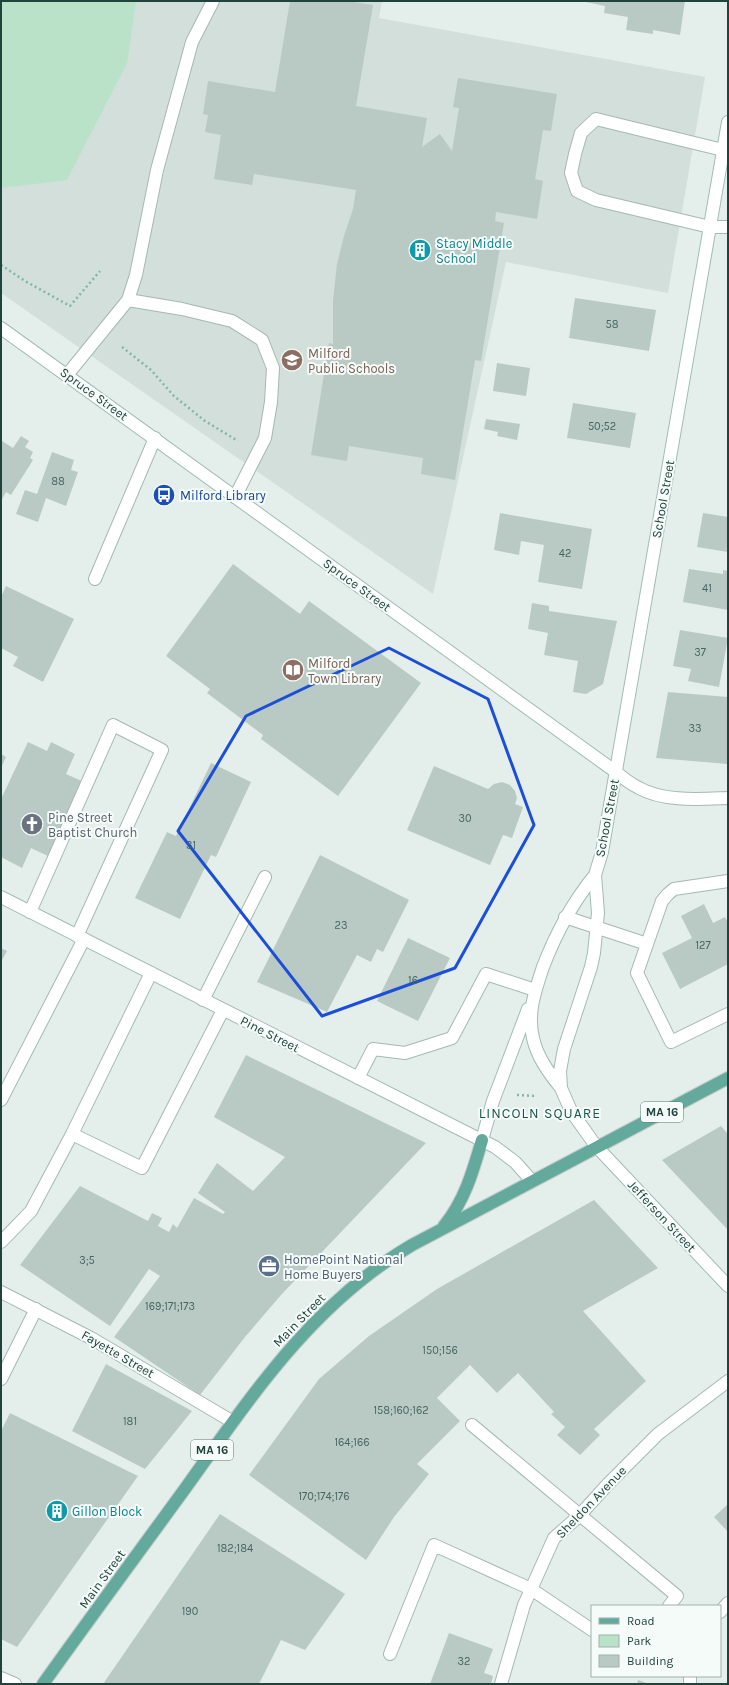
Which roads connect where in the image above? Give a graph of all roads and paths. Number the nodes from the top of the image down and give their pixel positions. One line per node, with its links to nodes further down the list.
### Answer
1 (213, 1): 8 (street)
2 (728, 122): 3 (street, School Street)
3 (723, 150): 4 (street, School Street); 4 (street)
4 (710, 227): 5 (street); 16 (street, School Street)
5 (728, 227)
6 (1, 265): 7 (path)
7 (100, 271)
8 (128, 300): 11 (street); 14 (street)
9 (1, 328): 11 (street, Spruce Street)
10 (122, 347): 13 (path)
11 (67, 374): 12 (street, Spruce Street)
12 (155, 438): 14 (street, Spruce Street); 15 (street)
13 (238, 441)
14 (235, 497): 16 (street, Spruce Street)
15 (94, 579)
16 (616, 772): 17 (street, Spruce Street); 18 (street, School Street)
17 (728, 798)
18 (595, 875): 23 (street, School Street); 24 (street, School Street)
19 (265, 877): 29 (street)
20 (728, 881): 26 (street)
21 (1, 897): 22 (street, Pine Street)
22 (30, 912): 25 (street, Pine Street); 25 (street)
23 (565, 917): 24 (street); 28 (street, School Street)
24 (597, 928): 26 (street); 34 (street, School Street)
25 (81, 937): 27 (street, Pine Street); 37 (street)
26 (647, 944): 31 (street)
27 (151, 973): 29 (street, Pine Street); 38 (street)
28 (535, 990): 32 (street); 34 (street, School Street); 39 (street)
29 (203, 1000): 30 (street, Pine Street)
30 (223, 1010): 32 (street, Pine Street); 38 (street)
31 (728, 1014)
32 (358, 1078): 39 (street, Pine Street)
33 (728, 1078): 40 (main road, Main Street / MA 16)
34 (561, 1088): 40 (street, School Street)
35 (511, 1095): 36 (path)
36 (536, 1096)
37 (1, 1100)
38 (72, 1134): 43 (street)
39 (482, 1140): 41 (street, Pine Street); 42 (main road)
40 (596, 1146): 41 (main road, Main Street / MA 16); 44 (street, Jefferson Street)
41 (532, 1181): 42 (main road, Main Street / MA 16)
42 (442, 1229): 49 (main road, Main Street / MA 16)
43 (1, 1242)
44 (728, 1286)
45 (1, 1292): 46 (street, Fayette Street)
46 (36, 1309): 47 (street); 49 (street, Fayette Street)
47 (1, 1379)
48 (728, 1381): 51 (street, Sheldon Avenue)
49 (233, 1422): 60 (main road, Main Street / MA 16)
50 (472, 1425): 51 (street)
51 (579, 1516): 52 (street, Sheldon Avenue); 54 (street)
52 (531, 1589): 56 (street); 57 (street); 61 (street, Sheldon Avenue)
53 (728, 1603): 55 (street)
54 (669, 1605)
55 (721, 1611)
56 (591, 1629)
57 (390, 1654)
58 (1, 1678): 59 (street)
59 (15, 1684)
60 (43, 1684)
61 (501, 1684)

